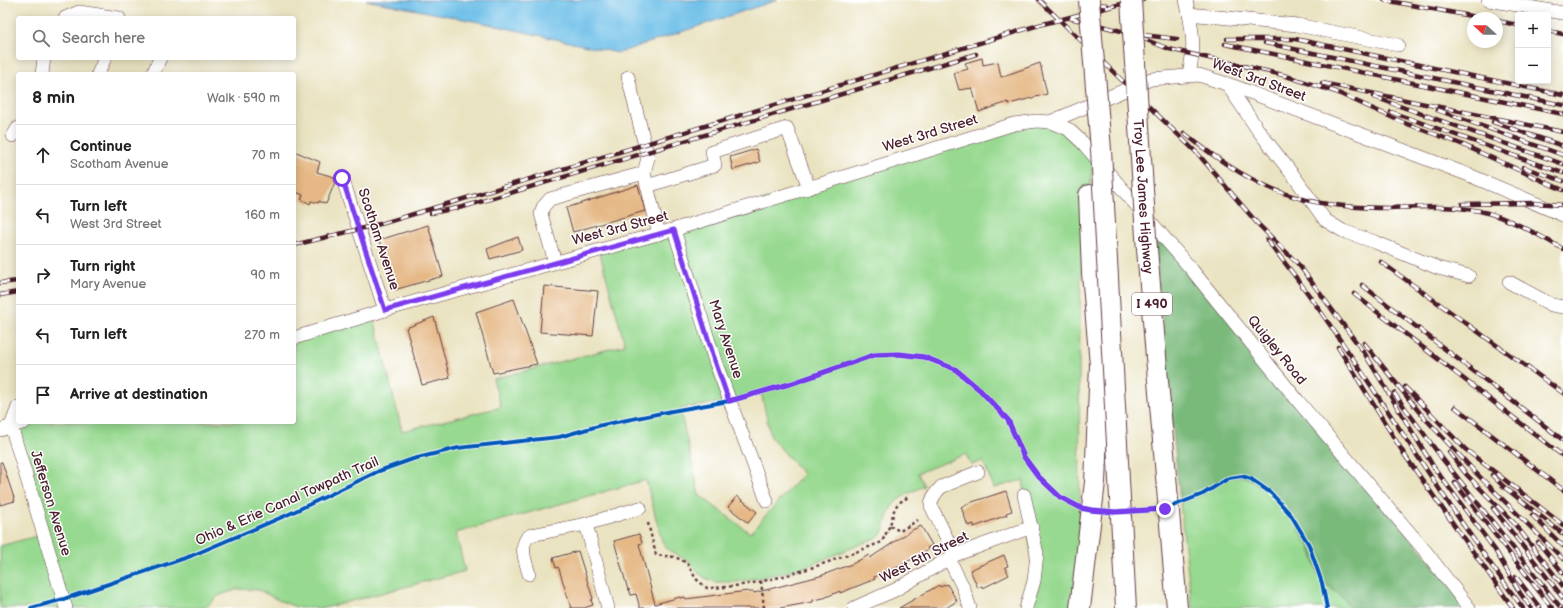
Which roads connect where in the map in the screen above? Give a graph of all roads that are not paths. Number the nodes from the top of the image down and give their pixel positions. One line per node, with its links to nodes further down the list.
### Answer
1 (1089, 0): 20 (highway, bridge)
2 (1131, 0): 52 (highway, Troy Lee James Highway / I 490, bridge)
3 (1186, 0): 6 (street)
4 (1488, 0): 5 (street)
5 (1563, 13)
6 (1189, 14): 9 (street); 16 (street)
7 (71, 16): 8 (street)
8 (106, 16)
9 (1398, 45)
10 (44, 60): 13 (street)
11 (103, 60): 14 (street)
12 (159, 60): 15 (street)
13 (42, 72)
14 (99, 72)
15 (154, 72)
16 (1189, 75): 18 (street, West 3rd Street); 19 (street, West 3rd Street)
17 (628, 77): 21 (street)
18 (1227, 84): 25 (street, West 3rd Street); 29 (street)
19 (1050, 122): 24 (street, West 3rd Street); 53 (street, Quigley Road)
20 (1101, 150): 50 (highway, bridge); 51 (highway, bridge)
21 (644, 173): 23 (street); 28 (street)
22 (342, 178): 32 (street, Scotham Avenue)
23 (647, 186): 24 (street); 27 (street)
24 (809, 188): 26 (street, West 3rd Street)
25 (1563, 215)
26 (674, 230): 27 (street, West 3rd Street); 39 (street, Mary Avenue)
27 (659, 234): 28 (street, West 3rd Street)
28 (556, 262): 32 (street, West 3rd Street)
29 (1469, 276)
30 (1509, 282): 31 (street)
31 (1563, 307)
32 (385, 310): 33 (street, West 3rd Street)
33 (296, 337)
34 (16, 410): 36 (street)
35 (18, 424): 36 (street)
36 (5, 428): 45 (street, Jefferson Avenue)
37 (978, 472): 43 (street)
38 (1024, 495): 42 (street)
39 (767, 501)
40 (640, 508): 41 (street)
41 (586, 524): 44 (street); 46 (street)
42 (1032, 527): 43 (street, West 5th Street); 49 (street)
43 (952, 557): 47 (street, West 5th Street); 48 (street)
44 (530, 574)
45 (66, 608)
46 (608, 608)
47 (854, 608)
48 (970, 608)
49 (1026, 608)
50 (1080, 608)
51 (1126, 608)
52 (1177, 608)
53 (1469, 608)

